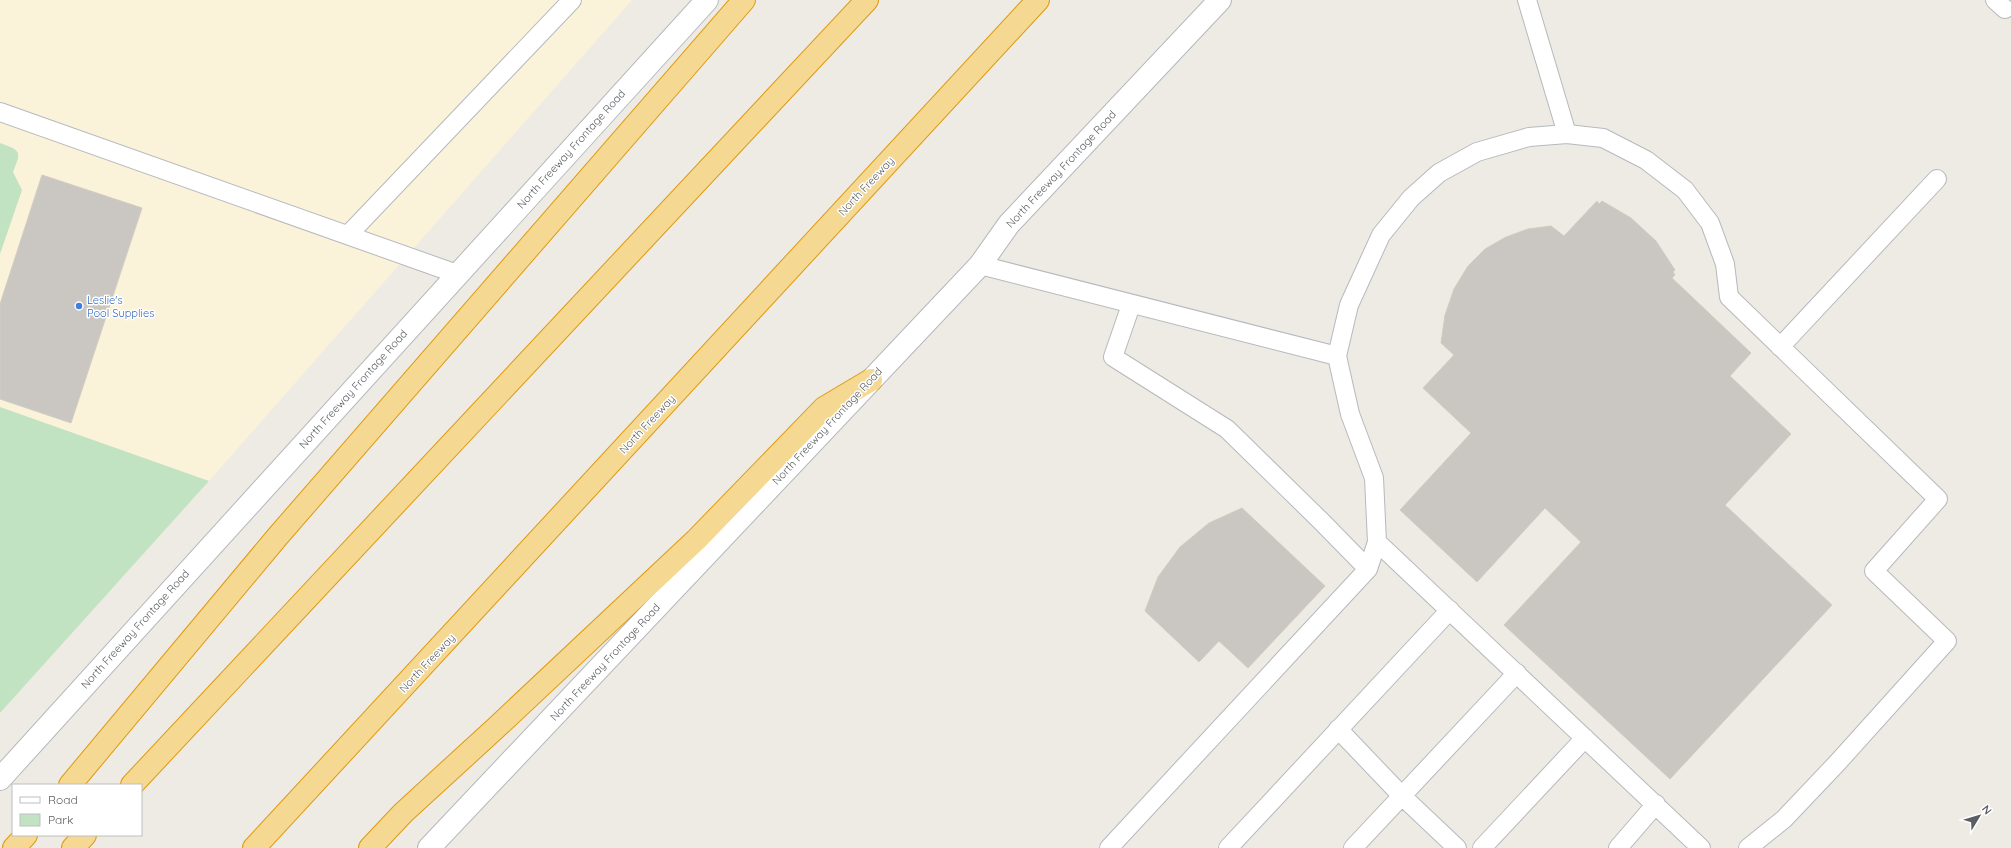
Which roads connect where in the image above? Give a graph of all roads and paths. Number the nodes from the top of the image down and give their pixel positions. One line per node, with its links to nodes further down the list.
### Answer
1 (572, 0): 11 (lane)
2 (706, 0): 13 (main road, North Freeway Frontage Road)
3 (744, 0): 25 (highway)
4 (867, 0): 26 (highway)
5 (1038, 0): 33 (highway, North Freeway)
6 (1220, 0): 12 (main road, North Freeway Frontage Road)
7 (1527, 0): 9 (lane)
8 (0, 112): 11 (lane)
9 (1567, 134): 15 (lane); 16 (lane)
10 (1937, 179): 15 (lane)
11 (348, 235): 13 (lane)
12 (980, 265): 14 (lane); 17 (main road, North Freeway Frontage Road)
13 (457, 274): 24 (main road, North Freeway Frontage Road)
14 (1132, 305): 16 (lane); 19 (lane)
15 (1780, 348): 43 (lane)
16 (1337, 356): 18 (lane)
17 (871, 380): 34 (highway); 35 (main road, North Freeway Frontage Road)
18 (1377, 542): 19 (lane); 20 (lane)
19 (1368, 569): 36 (lane)
20 (1450, 610): 21 (lane); 22 (lane)
21 (1517, 673): 23 (lane); 27 (lane)
22 (1338, 729): 27 (lane); 37 (lane)
23 (1585, 738): 28 (lane); 40 (lane)
24 (0, 778)
25 (71, 784)
26 (133, 784)
27 (1402, 796): 38 (lane); 39 (lane)
28 (1656, 804): 41 (lane); 42 (lane)
29 (25, 836): 31 (highway)
30 (84, 836): 32 (highway)
31 (14, 848)
32 (73, 848)
33 (254, 848)
34 (370, 848)
35 (429, 848)
36 (1109, 848)
37 (1228, 848)
38 (1353, 848)
39 (1457, 848)
40 (1482, 848)
41 (1618, 848)
42 (1701, 848)
43 (1748, 848)

